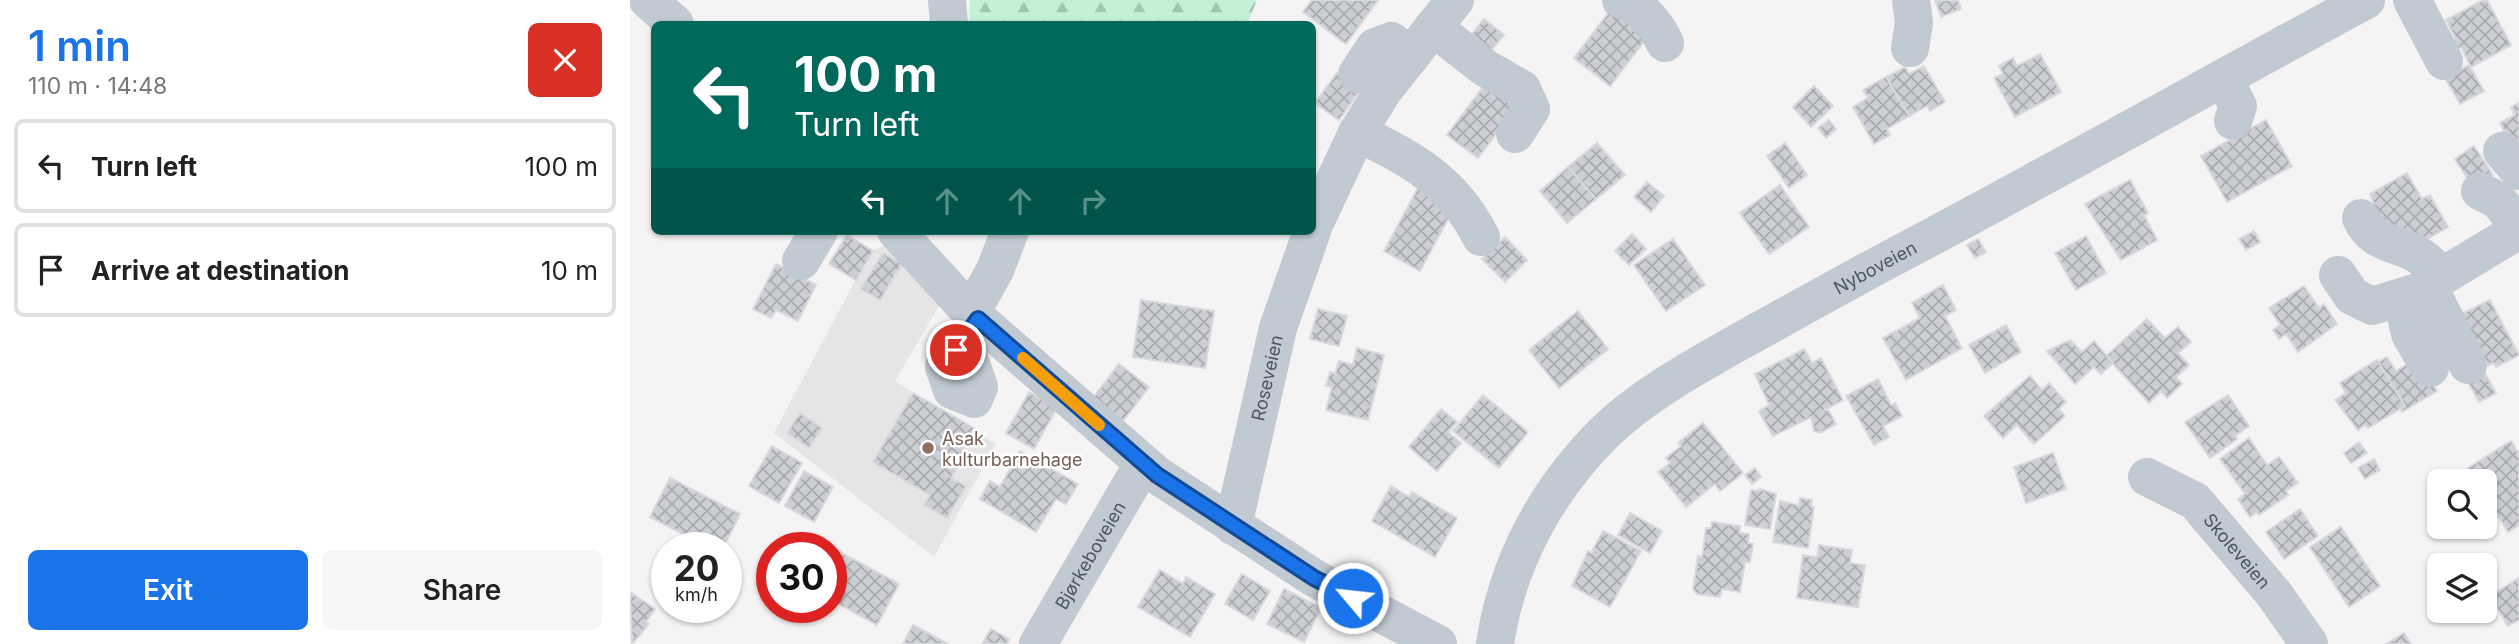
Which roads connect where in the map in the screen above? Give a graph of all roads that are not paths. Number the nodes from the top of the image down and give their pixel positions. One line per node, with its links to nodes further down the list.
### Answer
1 (649, 0): 7 (street)
2 (947, 0): 8 (street)
3 (1621, 0): 10 (street)
4 (1911, 0): 11 (street)
5 (2366, 0): 14 (street, Nyboveien)
6 (2412, 0): 12 (street)
7 (672, 21)
8 (949, 21)
9 (1433, 28): 13 (street); 16 (street, Roseveien); 17 (street)
10 (1665, 43)
11 (1910, 48)
12 (2444, 61)
13 (1357, 74)
14 (2223, 78): 15 (street); 36 (street, Nyboveien)
15 (2233, 121)
16 (1357, 134): 20 (street, Roseveien); 25 (street)
17 (1515, 134)
18 (2480, 191): 21 (street)
19 (2361, 218): 27 (street)
20 (1316, 221)
21 (2519, 229): 27 (street)
22 (899, 235): 28 (street)
23 (1008, 235): 28 (street)
24 (1310, 235): 33 (street, Roseveien)
25 (1481, 237)
26 (2337, 275): 27 (street)
27 (2429, 284): 29 (street); 30 (street)
28 (973, 322): 31 (street)
29 (2468, 365)
30 (2430, 368)
31 (1143, 464): 33 (street); 35 (street, Bjørkeboveien)
32 (2147, 477): 37 (street, Skoleveien)
33 (1233, 526): 34 (street)
34 (1435, 643)
35 (1038, 644)
36 (1495, 644)
37 (2309, 644)

